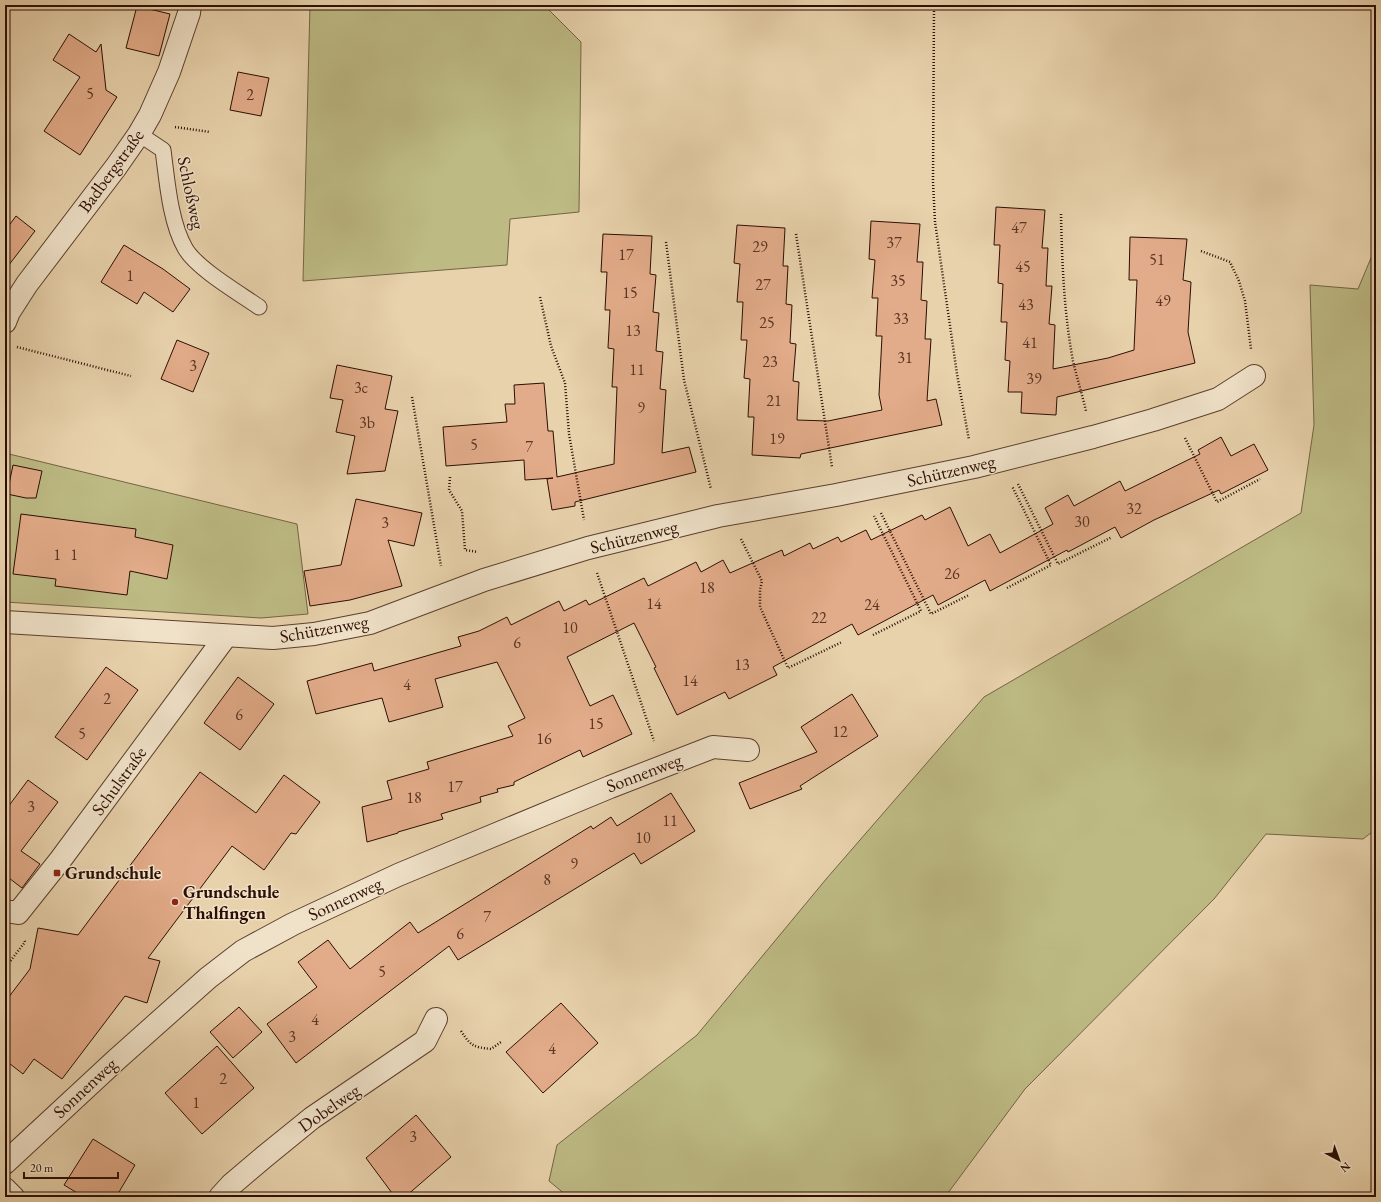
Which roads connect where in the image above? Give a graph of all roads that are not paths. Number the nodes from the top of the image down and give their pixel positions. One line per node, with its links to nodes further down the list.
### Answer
1 (190, 5): 2 (street, Badbergstraße)
2 (139, 134): 3 (lane, Schloßweg); 4 (street, Badbergstraße)
3 (259, 307)
4 (5, 322)
5 (1254, 376): 7 (street, Schützenweg)
6 (5, 622): 7 (street, Schützenweg)
7 (226, 636): 9 (street, Schulstraße)
8 (748, 750): 11 (street, Sonnenweg)
9 (5, 911)
10 (436, 1019): 14 (street, Dobelweg)
11 (5, 1162)
12 (5, 1189): 13 (street)
13 (13, 1197)
14 (220, 1197)

